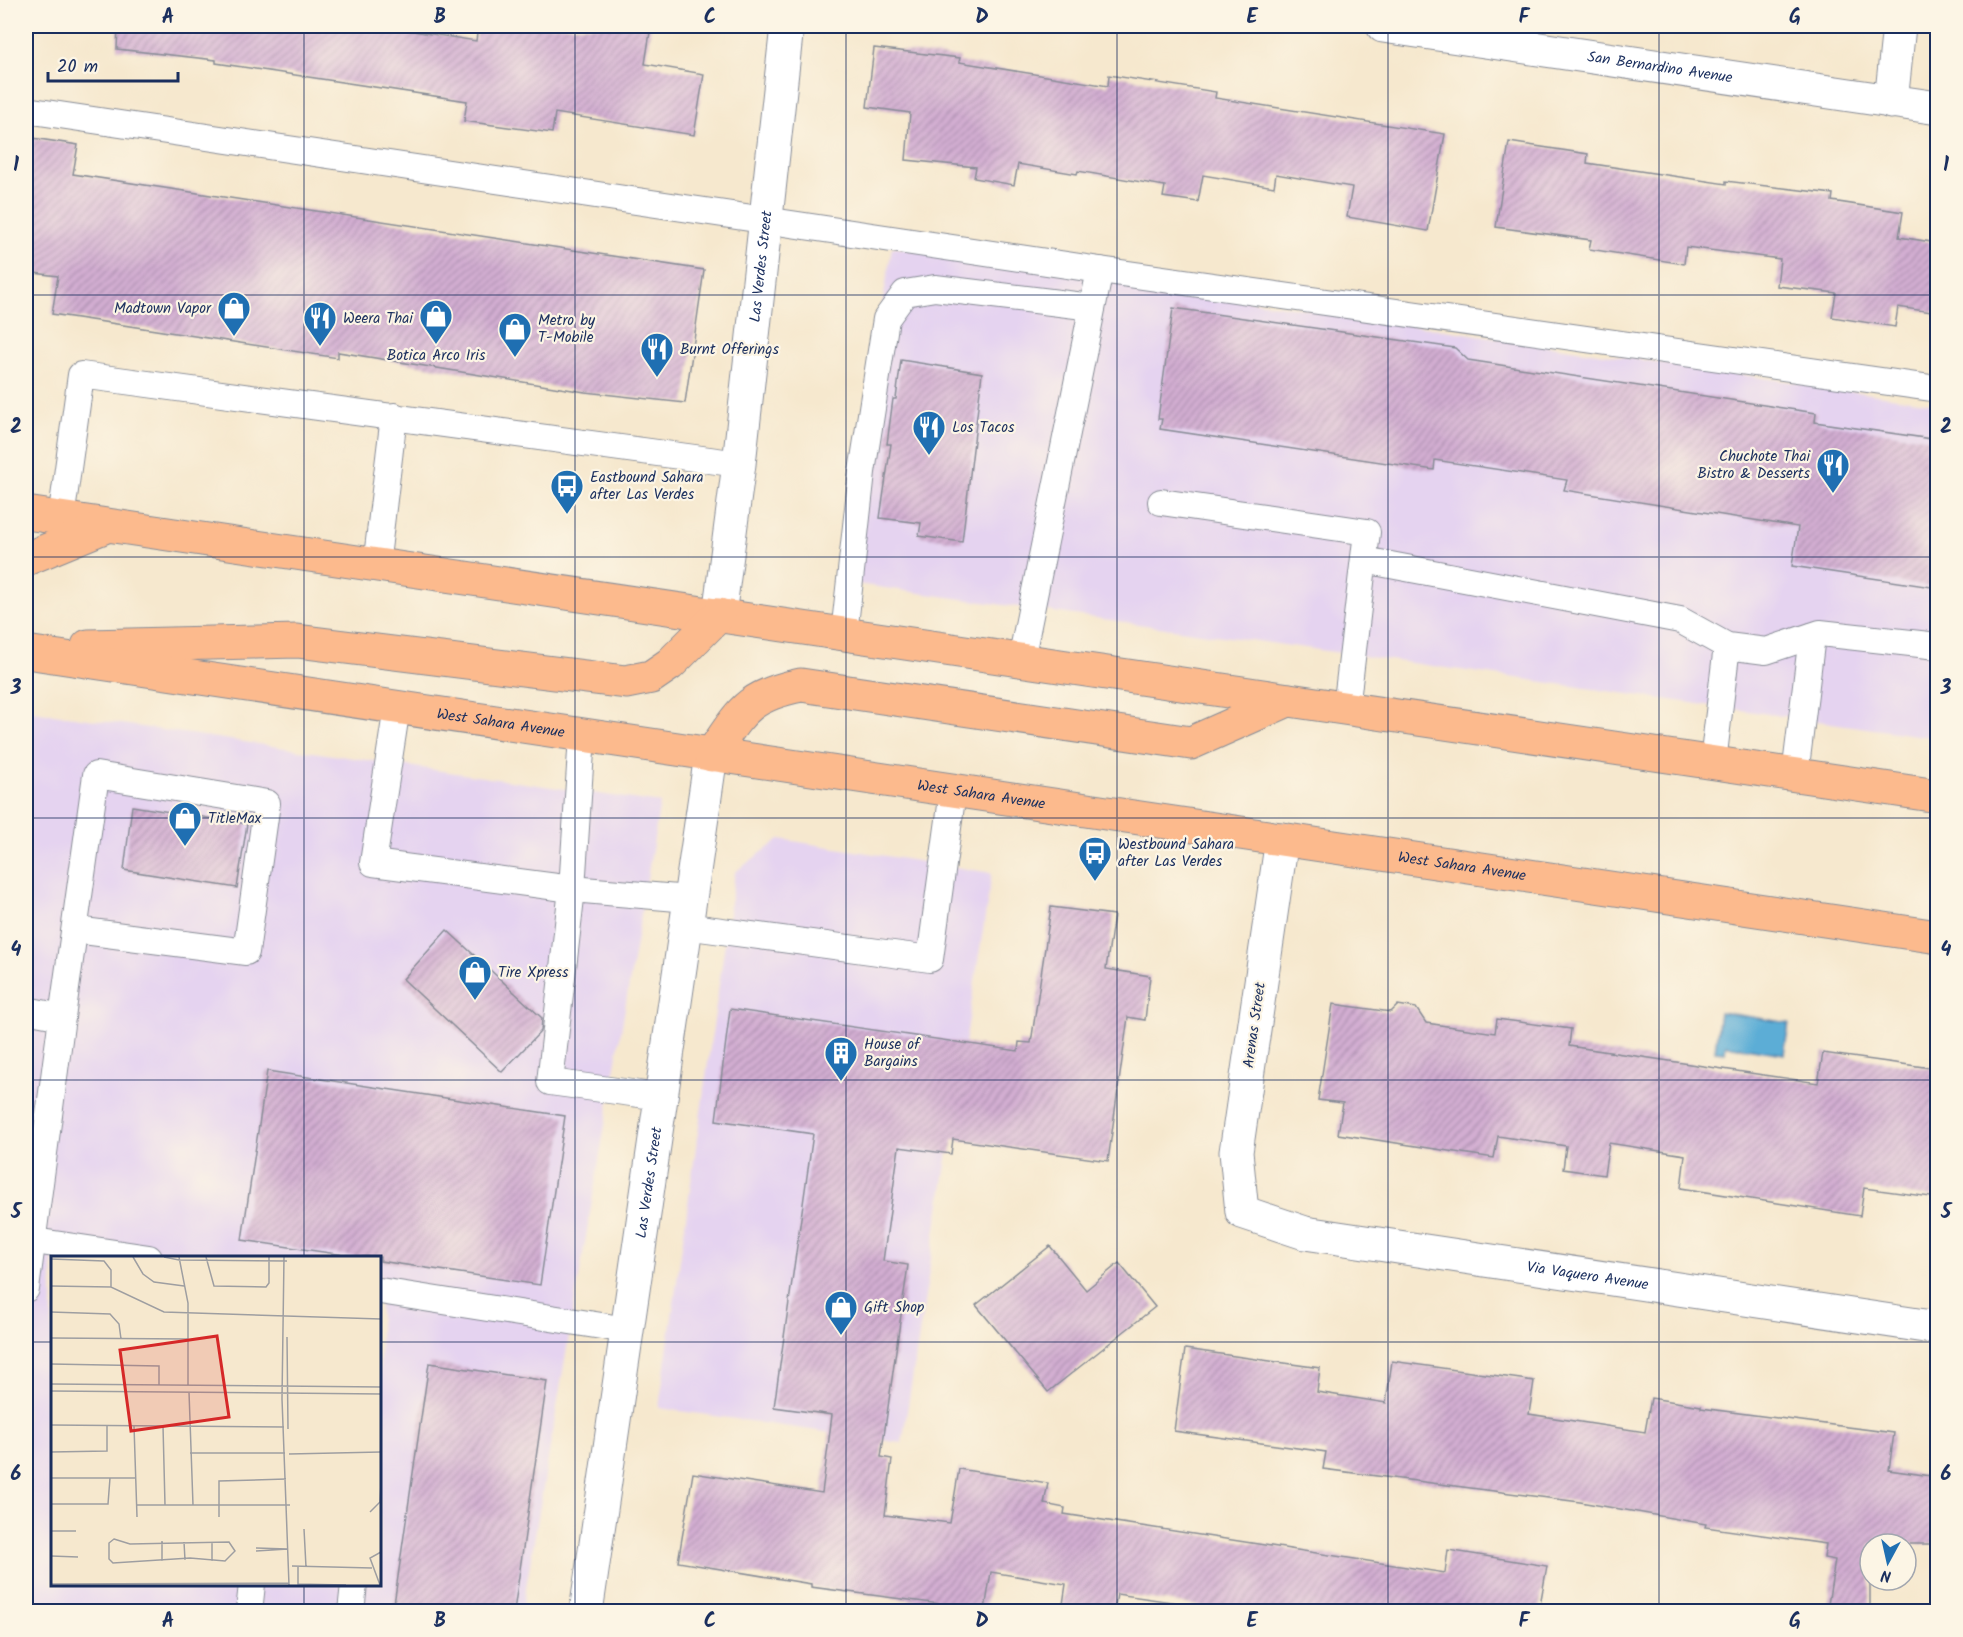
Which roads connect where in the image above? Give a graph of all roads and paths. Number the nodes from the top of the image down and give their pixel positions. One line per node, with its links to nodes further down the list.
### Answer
1 (787, 26): 7 (street, Las Verdes Street)
2 (1383, 26): 4 (street, San Bernardino Avenue)
3 (1899, 26): 4 (street)
4 (1891, 102): 5 (street, San Bernardino Avenue)
5 (1938, 108)
6 (26, 110): 7 (lane)
7 (764, 219): 8 (lane); 12 (street, Las Verdes Street)
8 (1100, 270): 9 (lane); 10 (lane)
9 (1092, 307): 21 (lane); 26 (lane)
10 (1938, 389)
11 (394, 416): 12 (lane); 15 (lane); 19 (lane)
12 (739, 464): 20 (street, Las Verdes Street)
13 (1161, 502): 18 (lane)
14 (26, 513): 15 (main road)
15 (61, 519): 16 (main road)
16 (107, 525): 17 (main road); 19 (main road)
17 (26, 559)
18 (1364, 560): 23 (lane); 29 (lane)
19 (376, 566): 20 (main road)
20 (719, 615): 21 (main road); 25 (main road)
21 (844, 634): 26 (main road)
22 (1812, 636): 23 (lane); 24 (lane); 33 (lane)
23 (1727, 646): 32 (lane)
24 (1938, 646)
25 (26, 650): 28 (main road, West Sahara Avenue)
26 (1021, 660): 27 (main road)
27 (1288, 700): 29 (main road); 31 (main road)
28 (397, 707): 30 (main road, West Sahara Avenue); 37 (lane)
29 (1346, 709): 32 (main road)
30 (582, 736): 31 (main road, West Sahara Avenue); 37 (lane)
31 (711, 755): 34 (main road, West Sahara Avenue); 38 (street, Las Verdes Street)
32 (1713, 762): 33 (main road)
33 (1796, 776): 35 (main road)
34 (953, 791): 36 (main road, West Sahara Avenue); 38 (lane)
35 (1938, 796)
36 (1282, 839): 40 (main road, West Sahara Avenue); 44 (street, Arenas Street)
37 (572, 889): 38 (lane); 43 (lane)
38 (687, 913): 43 (street, Las Verdes Street)
39 (75, 930): 39 (lane); 42 (lane)
40 (1938, 937)
41 (26, 1010): 42 (lane)
42 (62, 1017): 45 (lane)
43 (661, 1097): 50 (street, Las Verdes Street)
44 (1242, 1212): 49 (street, Via Vaquero Avenue)
45 (34, 1241): 46 (lane); 47 (lane)
46 (141, 1256)
47 (26, 1289)
48 (381, 1292): 50 (lane)
49 (1938, 1328)
50 (627, 1330): 55 (street, Las Verdes Street)
51 (252, 1586): 53 (lane)
52 (354, 1586): 54 (lane)
53 (249, 1611)
54 (351, 1611)
55 (586, 1611)

